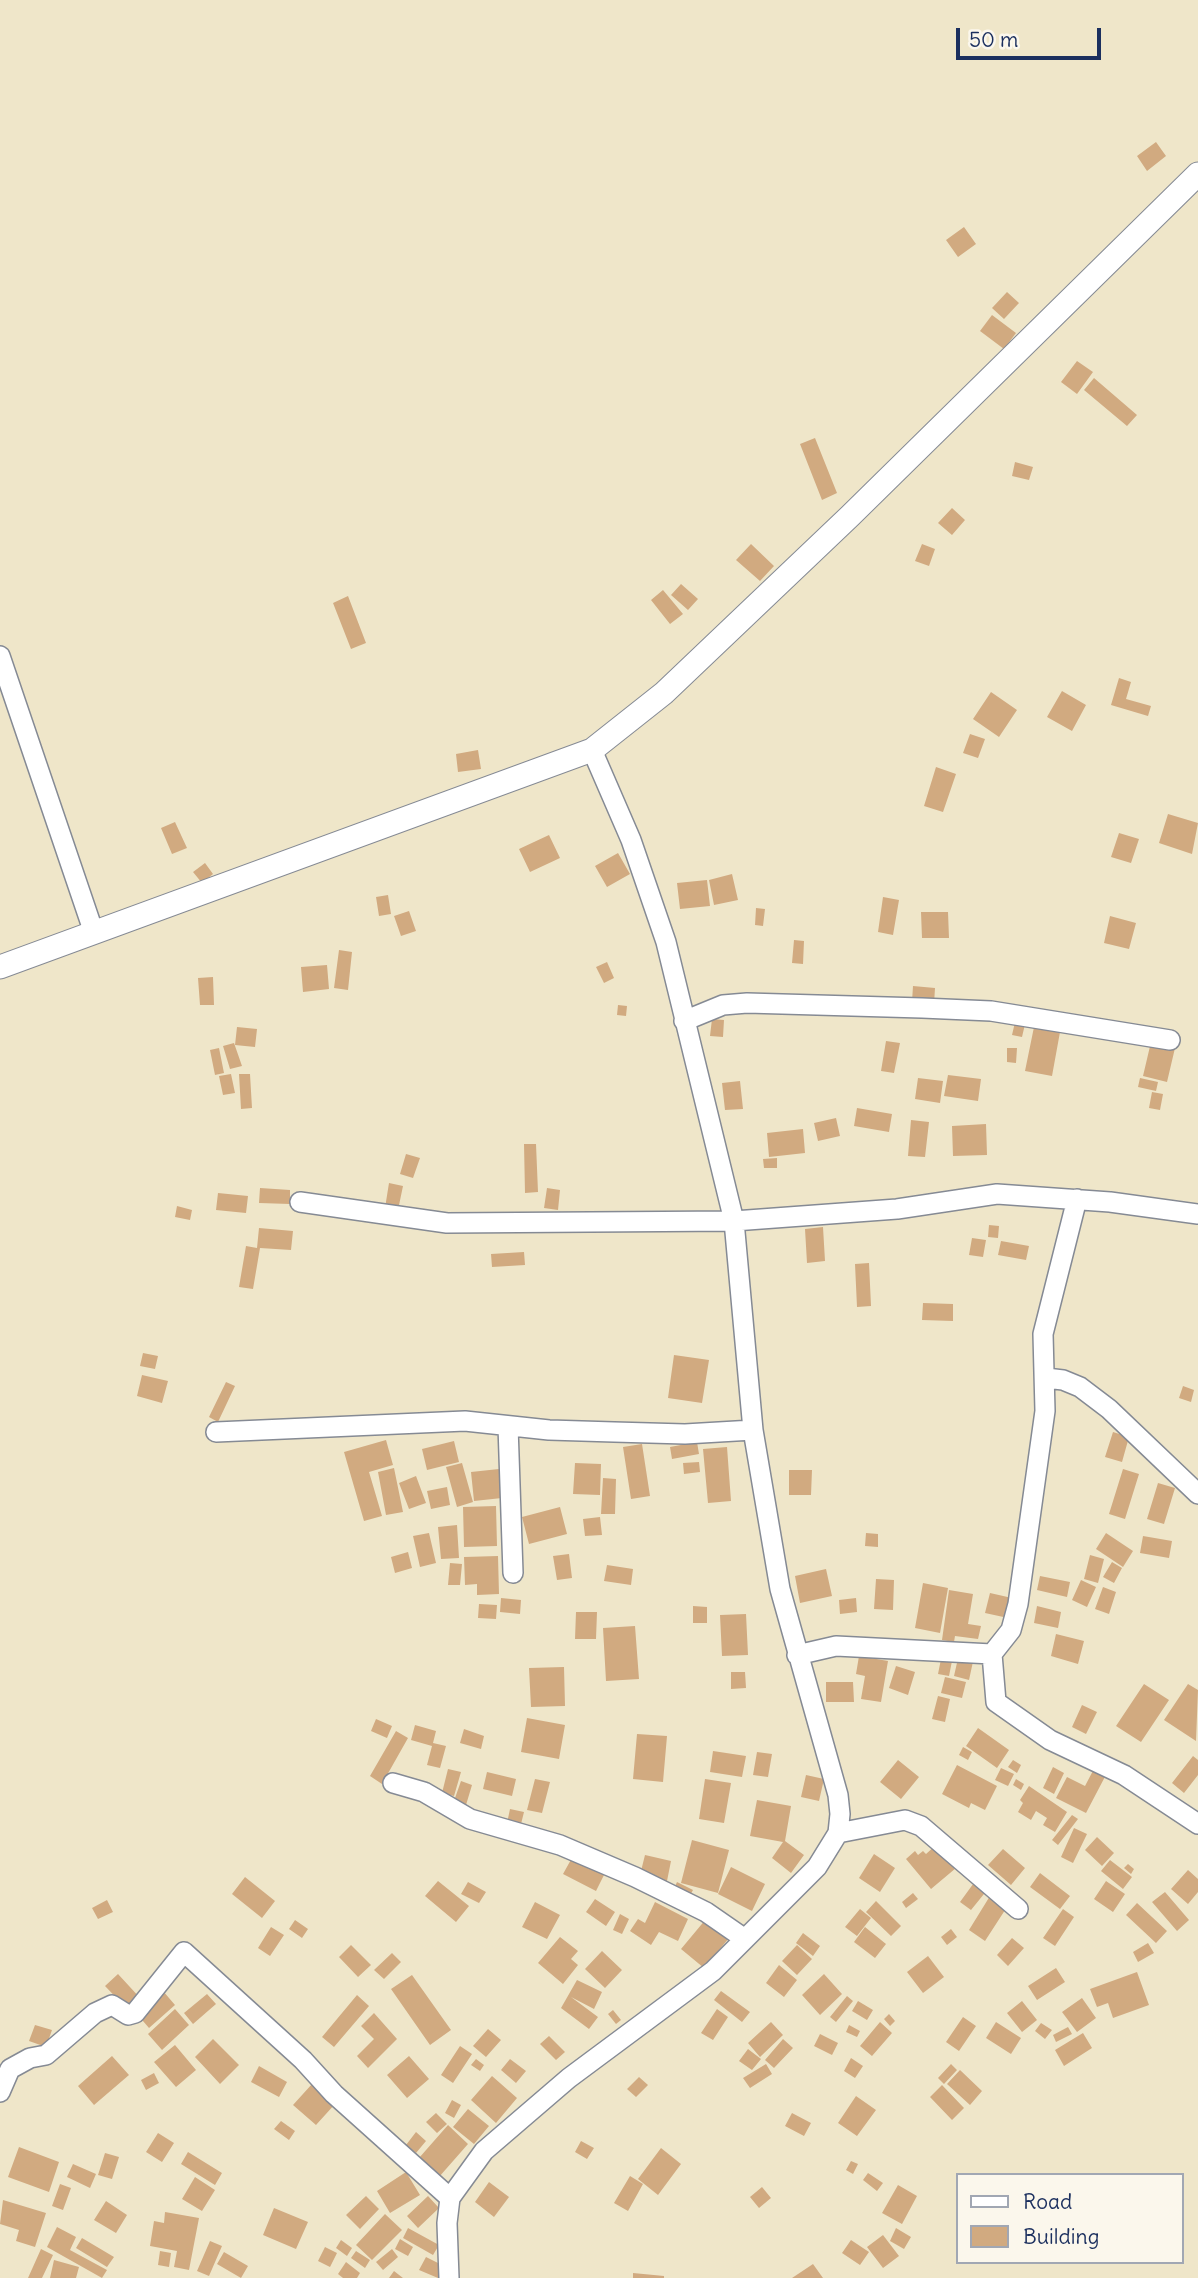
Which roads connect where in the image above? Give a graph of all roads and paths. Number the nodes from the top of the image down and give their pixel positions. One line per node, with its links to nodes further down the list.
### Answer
1 (1198, 174): 3 (street)
2 (0, 656): 4 (street)
3 (593, 750): 4 (street); 6 (street)
4 (94, 933): 5 (street)
5 (0, 967)
6 (684, 1021): 7 (street); 11 (street)
7 (1170, 1040)
8 (1077, 1199): 10 (street); 11 (street); 12 (street)
9 (300, 1202): 11 (street)
10 (1198, 1214)
11 (734, 1221): 14 (street)
12 (1046, 1378): 16 (street); 18 (street)
13 (508, 1426): 14 (street); 15 (street); 17 (street)
14 (753, 1430): 19 (street)
15 (216, 1432)
16 (1198, 1494)
17 (513, 1573)
18 (992, 1654): 19 (street); 21 (street)
19 (797, 1656): 22 (street)
20 (393, 1783): 24 (street)
21 (1198, 1824)
22 (838, 1833): 23 (street); 24 (street)
23 (1018, 1909)
24 (745, 1939): 26 (street)
25 (0, 2092): 26 (street)
26 (450, 2198): 27 (street)
27 (449, 2278)

